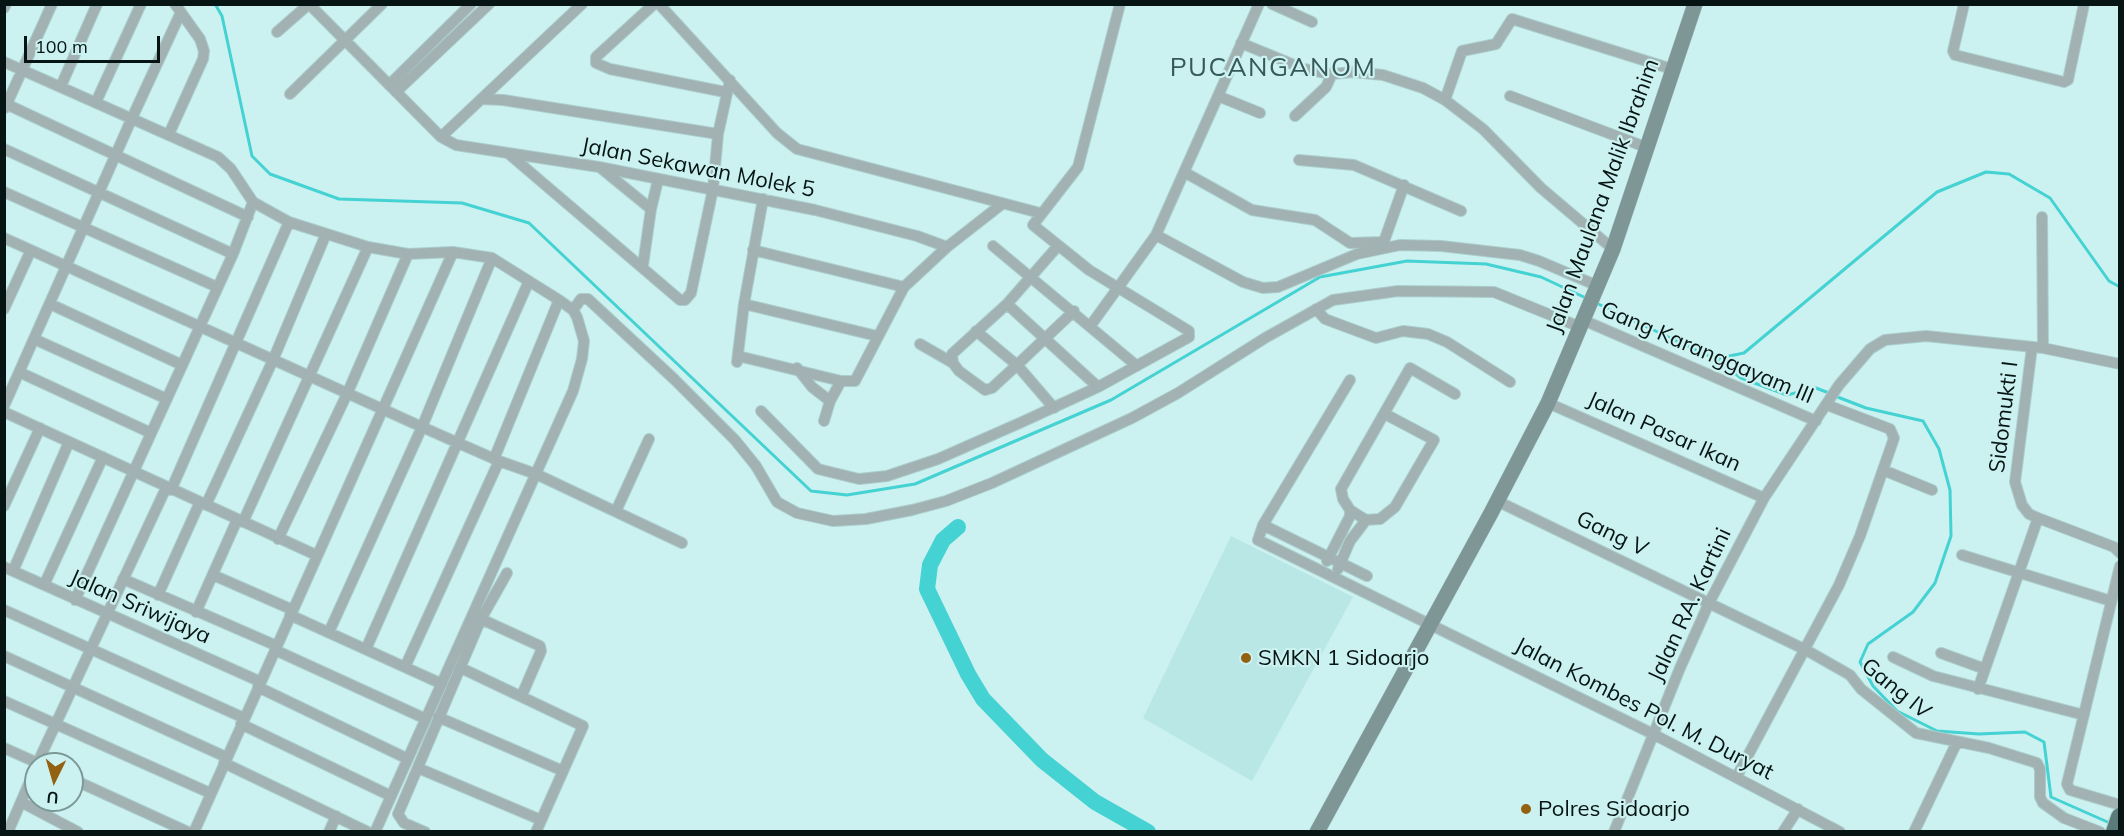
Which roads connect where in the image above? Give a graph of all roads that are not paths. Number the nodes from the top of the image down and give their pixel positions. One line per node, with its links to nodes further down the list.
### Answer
1 (52, 4): 23 (street)
2 (97, 4): 28 (street)
3 (141, 4): 37 (street)
4 (309, 4): 19 (street); 20 (street)
5 (382, 4): 20 (street)
6 (471, 4): 29 (street)
7 (489, 4): 29 (street)
8 (582, 4): 27 (street)
9 (654, 4): 30 (street)
10 (659, 4): 26 (street)
11 (1119, 4): 62 (street)
12 (1259, 4): 21 (street)
13 (1272, 4): 18 (street)
14 (1695, 4): 24 (main road, Jalan Maulana Malik Ibrahim)
15 (1964, 4): 16 (street)
16 (2084, 4)
17 (178, 8): 41 (street); 42 (street)
18 (1312, 22)
19 (277, 32)
20 (346, 42): 29 (street); 31 (street)
21 (1242, 43): 25 (street); 32 (street)
22 (4, 62): 23 (street)
23 (22, 69): 28 (street); 38 (street)
24 (1675, 70): 36 (street); 45 (main road, Jalan Maulana Malik Ibrahim)
25 (1332, 74): 36 (street); 40 (street)
26 (730, 80): 30 (street); 59 (street)
27 (497, 84): 34 (street); 35 (street)
28 (61, 86): 37 (street)
29 (392, 88): 44 (street)
30 (725, 92): 43 (street)
31 (290, 94)
32 (1218, 96): 39 (street); 51 (street)
33 (1510, 96): 45 (street)
34 (481, 99): 35 (street); 44 (street)
35 (503, 100): 43 (street)
36 (1445, 100): 75 (street)
37 (96, 102): 41 (street)
38 (5, 105): 48 (street)
39 (1260, 113)
40 (1294, 116)
41 (132, 118): 42 (street); 48 (street)
42 (169, 134): 58 (street)
43 (718, 134): 54 (street)
44 (441, 137): 47 (street, Jalan Sekawan Molek 5)
45 (1648, 148): 75 (main road, Jalan Maulana Malik Ibrahim)
46 (4, 149): 56 (street)
47 (509, 154): 50 (street, Jalan Sekawan Molek 5); 82 (street)
48 (116, 155): 56 (street); 63 (street)
49 (1299, 160): 53 (street)
50 (599, 167): 52 (street, Jalan Sekawan Molek 5); 60 (street)
51 (1184, 172): 68 (street); 70 (street)
52 (658, 180): 54 (street, Jalan Sekawan Molek 5); 60 (street)
53 (1404, 185): 61 (street); 70 (street)
54 (713, 189): 57 (street, Jalan Sekawan Molek 5); 82 (street)
55 (4, 192): 66 (street)
56 (101, 193): 66 (street); 79 (street)
57 (763, 199): 73 (street, Jalan Sekawan Molek 5); 77 (street)
58 (253, 202): 63 (street); 65 (street)
59 (1002, 204): 62 (street); 73 (street)
60 (651, 209): 82 (street)
61 (1461, 211)
62 (1040, 213): 74 (street)
63 (248, 217): 79 (street)
64 (2042, 217): 107 (street, Sidomukti I)
65 (289, 222): 67 (street); 106 (street)
66 (83, 228): 83 (street); 86 (street)
67 (326, 234): 72 (street); 108 (street)
68 (1156, 235): 70 (street); 88 (street)
69 (4, 238): 76 (street)
70 (1382, 245): 89 (street)
71 (993, 246): 84 (street)
72 (368, 247): 80 (street); 116 (street)
73 (947, 247): 87 (street)
74 (1057, 247): 84 (street); 88 (street)
75 (1613, 249): 89 (main road, Jalan Maulana Malik Ibrahim)
76 (32, 250): 83 (street); 94 (street)
77 (753, 250): 87 (street); 92 (street)
78 (453, 252): 80 (street); 81 (street); 129 (street)
79 (233, 254): 86 (street)
80 (408, 254): 121 (street)
81 (492, 258): 85 (street); 135 (street)
82 (643, 265)
83 (67, 267): 91 (street); 100 (street)
84 (1033, 277): 93 (street); 97 (street)
85 (529, 280): 90 (street); 140 (street)
86 (217, 287): 100 (street)
87 (904, 287): 102 (street)
88 (1120, 288): 99 (street); 113 (street)
89 (1598, 289): 98 (main road, Jalan Maulana Malik Ibrahim)
90 (560, 300): 96 (street); 142 (street)
91 (50, 304): 104 (street); 111 (street)
92 (744, 304): 102 (street); 114 (street)
93 (1007, 304): 101 (street); 103 (street)
94 (4, 309)
95 (1316, 309): 96 (street, Gang Karanggayam III); 98 (street, Gang Karanggayam III); 119 (street)
96 (573, 310): 145 (street)
97 (1074, 311): 99 (street); 103 (street)
98 (1583, 322): 126 (main road, Jalan Maulana Malik Ibrahim); 134 (street, Gang Karanggayam III)
99 (1091, 326): 113 (street)
100 (200, 327): 106 (street); 111 (street)
101 (976, 332): 109 (street); 112 (street)
102 (877, 336): 118 (street)
103 (1045, 338): 112 (street); 120 (street)
104 (34, 339): 115 (street); 123 (street)
105 (920, 344): 109 (street)
106 (237, 345): 108 (street); 146 (street)
107 (2038, 347): 110 (street, Jalan RA. Kartini); 125 (street, Jalan RA. Kartini); 154 (street, Sidomukti I)
108 (273, 360): 116 (street); 150 (street)
109 (952, 363): 112 (street)
110 (2120, 364)
111 (182, 365): 123 (street)
112 (1017, 366): 128 (street)
113 (1137, 366): 120 (street)
114 (797, 368): 118 (street); 124 (street)
115 (19, 372): 127 (street); 137 (street)
116 (309, 377): 121 (street); 156 (street)
117 (1350, 380): 157 (street)
118 (841, 381): 124 (street)
119 (1510, 382)
120 (1098, 387): 128 (street)
121 (347, 394): 129 (street); 158 (street)
122 (1455, 394): 132 (street)
123 (167, 399): 137 (street)
124 (830, 401): 133 (street)
125 (1828, 402): 134 (street, Jalan RA. Kartini); 143 (street)
126 (1548, 403): 148 (street, Jalan Pasar Ikan); 149 (main road, Jalan Maulana Malik Ibrahim)
127 (4, 406)
128 (1054, 408): 130 (street)
129 (383, 409): 135 (street); 161 (street)
130 (761, 411)
131 (4, 412): 136 (street)
132 (1385, 414): 152 (street); 155 (street)
133 (824, 421)
134 (1816, 421): 148 (street, Jalan RA. Kartini)
135 (422, 427): 140 (street); 185 (street)
136 (39, 428): 139 (street); 151 (street)
137 (151, 433): 144 (street)
138 (649, 440): 153 (street)
139 (69, 442): 141 (street); 166 (street)
140 (458, 443): 142 (street); 188 (street)
141 (103, 457): 144 (street); 174 (street)
142 (497, 460): 145 (street); 193 (street)
143 (1883, 470): 147 (street); 189 (street)
144 (134, 471): 146 (street); 176 (street)
145 (536, 474): 153 (street); 197 (street)
146 (168, 489): 150 (street); 173 (street)
147 (1932, 490)
148 (1764, 498): 178 (street, Jalan RA. Kartini)
149 (1497, 501): 178 (street, Gang V); 184 (main road, Jalan Maulana Malik Ibrahim)
150 (203, 504): 156 (street); 175 (street)
151 (4, 506)
152 (1350, 510): 155 (street); 163 (street)
153 (616, 511): 159 (street)
154 (2038, 518): 160 (street); 168 (street)
155 (1365, 520): 164 (street)
156 (240, 521): 158 (street); 170 (street)
157 (1263, 525): 163 (street); 167 (street, Jalan Kombes Pol. M. Duryat)
158 (278, 539): 161 (street)
159 (682, 543)
160 (2120, 553)
161 (316, 555): 181 (street)
162 (1962, 555): 168 (street)
163 (1329, 556): 164 (street); 167 (street)
164 (1341, 563): 171 (street); 172 (street)
165 (2120, 566): 177 (street)
166 (9, 569): 174 (street, Jalan Sriwijaya)
167 (1323, 570): 172 (street, Jalan Kombes Pol. M. Duryat)
168 (2019, 571): 177 (street); 195 (street)
169 (507, 573): 183 (street)
170 (213, 575): 180 (street); 181 (street)
171 (1367, 576)
172 (1334, 577): 184 (street, Jalan Kombes Pol. M. Duryat)
173 (123, 579): 175 (street); 182 (street)
174 (44, 585): 176 (street, Jalan Sriwijaya)
175 (158, 595): 180 (street)
176 (75, 600): 182 (street, Jalan Sriwijaya)
177 (2111, 601): 202 (street)
178 (1709, 603): 189 (street, Gang IV); 207 (street, Jalan RA. Kartini)
179 (4, 610): 187 (street)
180 (196, 612): 186 (street)
181 (292, 612): 185 (street); 186 (street)
182 (107, 615): 187 (street); 196 (street, Jalan Sriwijaya)
183 (481, 619): 194 (street); 200 (street)
184 (1430, 623): 207 (street, Jalan Kombes Pol. M. Duryat); 236 (main road, Jalan Maulana Malik Ibrahim)
185 (329, 632): 188 (street)
186 (276, 648): 196 (street); 204 (street)
187 (91, 649): 198 (street); 205 (street)
188 (366, 649): 193 (street)
189 (1806, 650): 208 (street, Gang IV); 216 (street)
190 (1941, 653): 195 (street)
191 (4, 656): 198 (street)
192 (1893, 657): 199 (street)
193 (405, 666): 197 (street)
194 (461, 668): 200 (street); 203 (street)
195 (1985, 669): 199 (street)
196 (260, 684): 205 (street); 212 (street, Jalan Sriwijaya)
197 (442, 684): 204 (street)
198 (74, 688): 206 (street); 213 (street)
199 (1978, 689): 202 (street)
200 (522, 696): 215 (street)
201 (4, 701): 206 (street)
202 (2084, 715): 222 (street)
203 (438, 717): 214 (street); 215 (street)
204 (426, 719): 212 (street)
205 (243, 721): 213 (street); 220 (street)
206 (56, 726): 210 (street); 218 (street)
207 (1653, 734): 216 (street, Jalan Kombes Pol. M. Duryat); 237 (street, Jalan RA. Kartini)
208 (1957, 741): 226 (street, Gang IV); 240 (street)
209 (4, 748): 211 (street)
210 (44, 752)
211 (24, 757)
212 (408, 759): 220 (street)
213 (225, 760): 218 (street); 224 (street)
214 (417, 768): 225 (street); 234 (street)
215 (563, 771): 225 (street)
216 (1737, 776): 223 (street, Jalan Kombes Pol. M. Duryat)
217 (84, 783): 229 (street)
218 (210, 793): 230 (street)
219 (24, 795): 221 (street)
220 (391, 796): 233 (street)
221 (21, 802): 227 (street); 228 (street)
222 (2120, 805)
223 (1798, 809): 238 (street); 239 (street, Jalan Kombes Pol. M. Duryat)
224 (336, 816): 231 (street); 232 (street)
225 (541, 820): 235 (street)
226 (2113, 827)
227 (8, 831)
228 (78, 831)
229 (188, 831)
230 (194, 831)
231 (329, 831)
232 (368, 831)
233 (375, 831)
234 (425, 831)
235 (536, 831)
236 (1317, 831)
237 (1614, 831)
238 (1783, 831)
239 (1840, 831)
240 (1914, 831)

